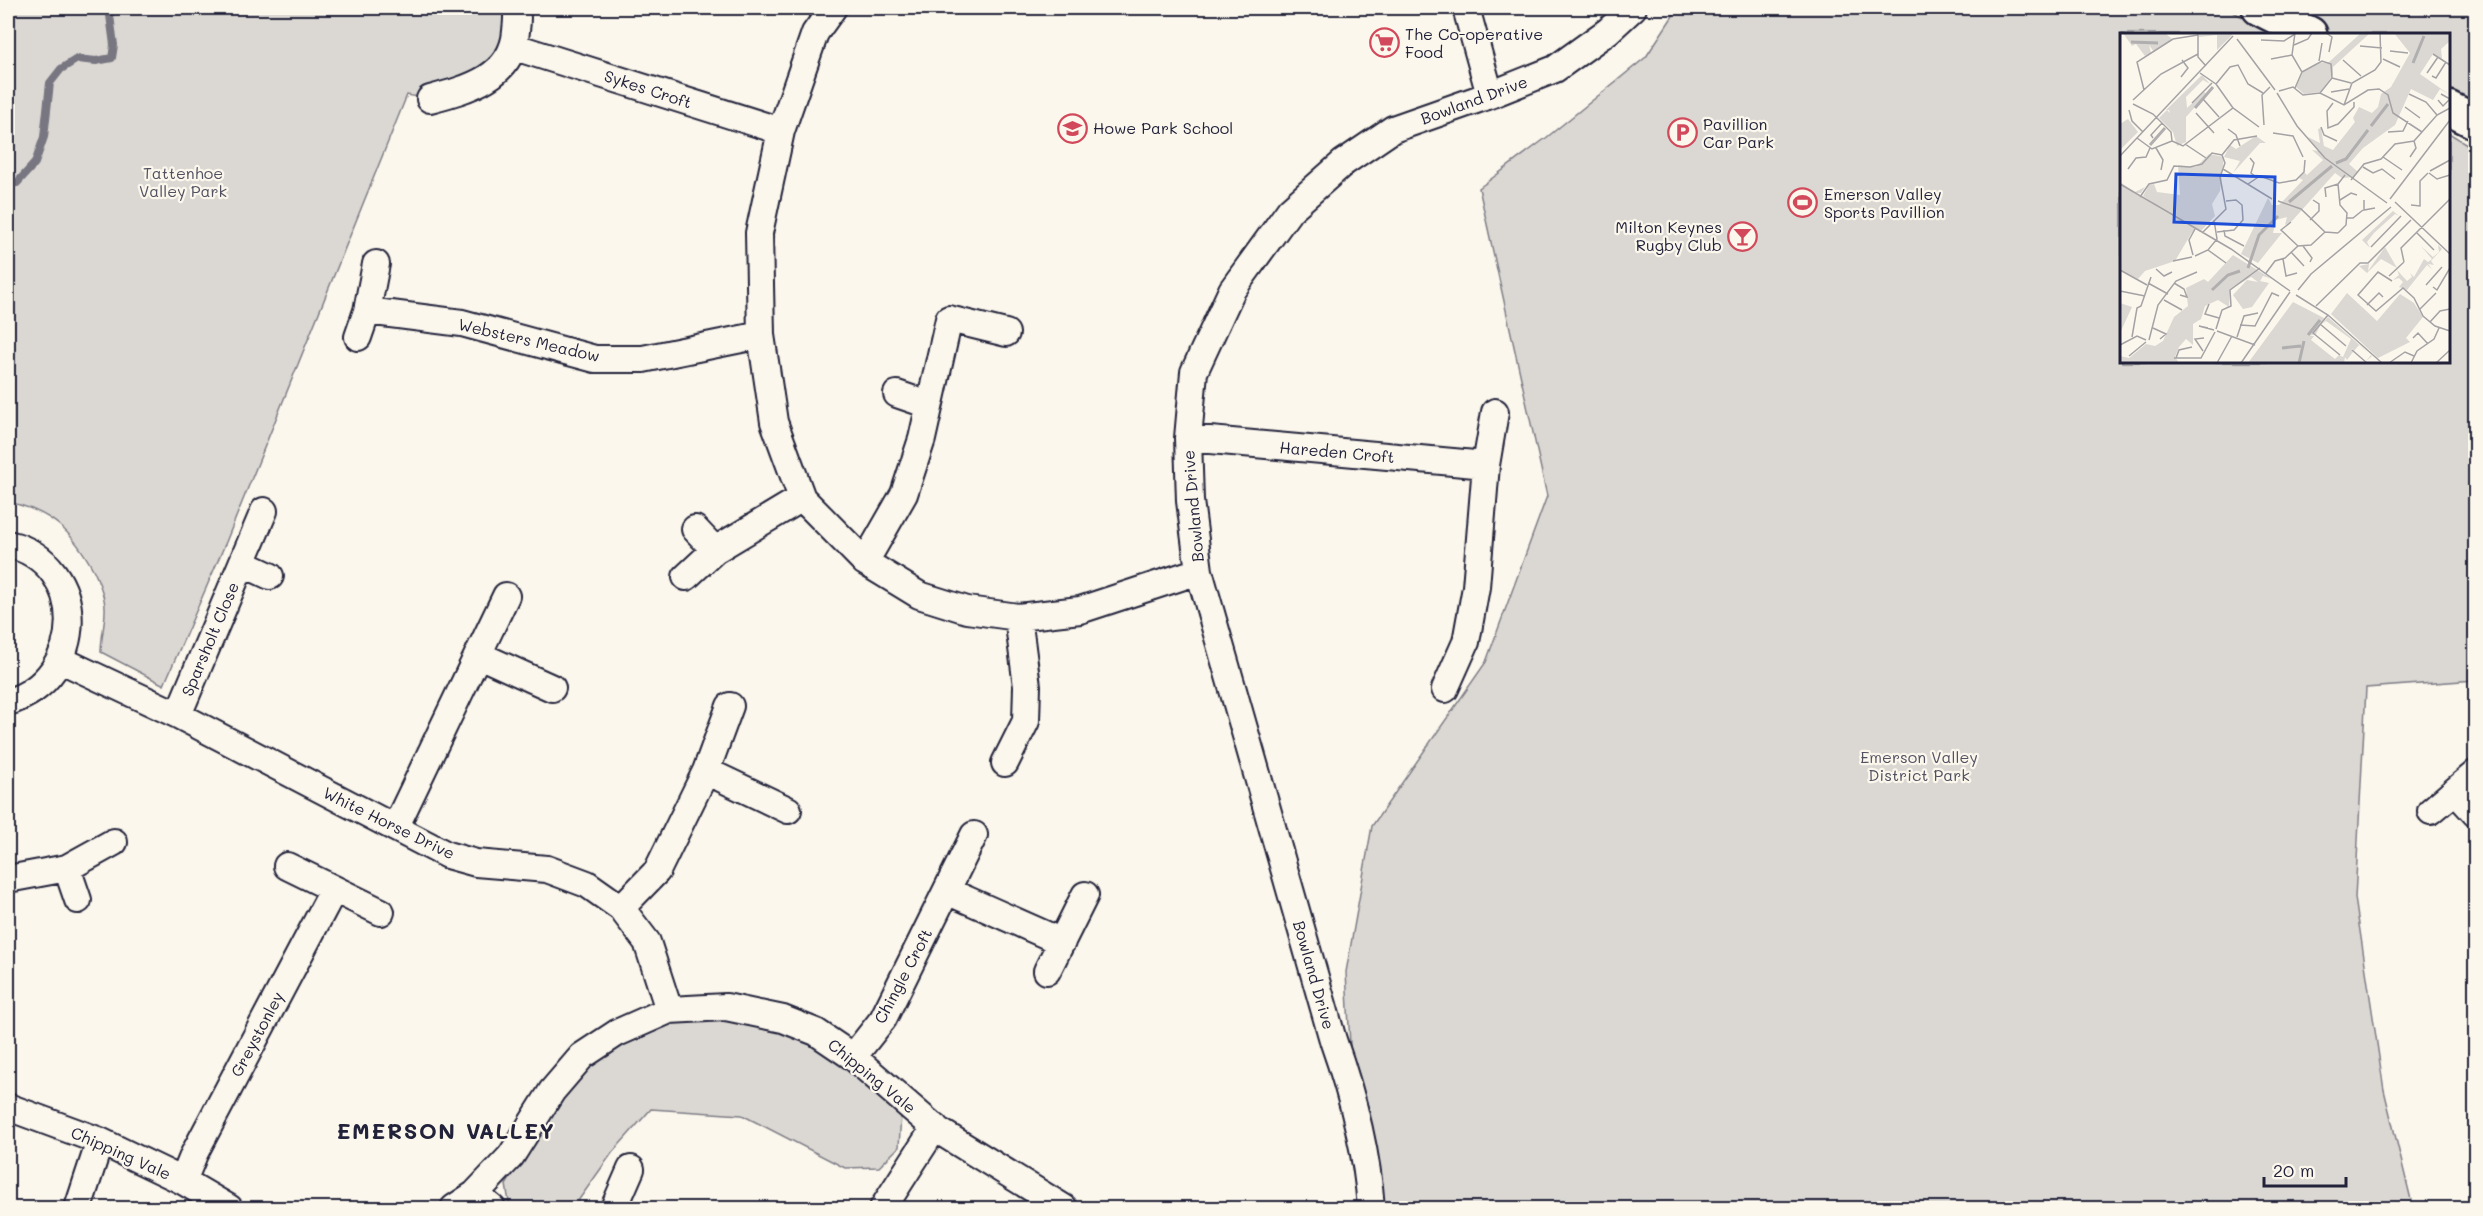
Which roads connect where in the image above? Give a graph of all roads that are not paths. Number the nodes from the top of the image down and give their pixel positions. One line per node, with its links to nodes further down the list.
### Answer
1 (516, 8): 7 (street)
2 (833, 8): 12 (street)
3 (1466, 8): 8 (street)
4 (1633, 8): 8 (street, Bowland Drive)
5 (2259, 8): 6 (street)
6 (2308, 33)
7 (515, 47): 9 (street); 12 (street, Sykes Croft)
8 (1490, 95): 21 (street, Bowland Drive)
9 (430, 99)
10 (2450, 109): 11 (street)
11 (2475, 122)
12 (781, 131): 16 (street)
13 (376, 264): 14 (street)
14 (367, 311): 16 (street, Websters Meadow); 17 (street)
15 (1006, 333): 19 (street)
16 (761, 335): 23 (street)
17 (358, 337)
18 (897, 394): 19 (street)
19 (929, 405): 28 (street)
20 (1495, 412): 22 (street)
21 (1188, 438): 22 (street, Hareden Croft); 30 (street, Bowland Drive)
22 (1486, 465): 38 (street)
23 (802, 498): 27 (street); 28 (street)
24 (264, 511): 29 (street, Sparsholt Close)
25 (694, 529): 27 (street)
26 (8, 544): 36 (street)
27 (715, 550): 32 (street)
28 (865, 562): 34 (street)
29 (242, 563): 31 (street, Sparsholt Close); 41 (street, Sparsholt Close)
30 (1199, 571): 34 (street); 77 (street, Bowland Drive)
31 (270, 576)
32 (686, 577)
33 (506, 596): 35 (street)
34 (1018, 617): 42 (street)
35 (479, 656): 37 (street); 49 (street)
36 (61, 660): 39 (street); 41 (street, White Horse Drive)
37 (552, 688)
38 (1445, 689)
39 (8, 702)
40 (730, 706): 43 (street)
41 (178, 716): 49 (street, White Horse Drive)
42 (1005, 763)
43 (706, 771): 46 (street); 59 (street)
44 (2475, 773): 45 (street)
45 (2456, 792): 47 (street); 48 (street)
46 (788, 810)
47 (2431, 811)
48 (2475, 814)
49 (395, 828): 59 (street, White Horse Drive)
50 (974, 835): 56 (street, Chingle Croft)
51 (114, 842): 53 (street)
52 (287, 866): 55 (street)
53 (67, 868): 54 (street); 58 (street)
54 (8, 879)
55 (334, 889): 60 (street); 69 (street, Greystonley)
56 (947, 891): 61 (street); 64 (street, Chingle Croft)
57 (1085, 895): 61 (street)
58 (78, 900)
59 (621, 908): 63 (street, White Horse Drive)
60 (381, 912)
61 (1062, 942): 62 (street)
62 (1047, 970)
63 (669, 1010): 64 (street, Chipping Vale); 70 (street, Chipping Vale)
64 (854, 1057): 66 (street, Chipping Vale)
65 (8, 1107): 67 (street, Chipping Vale)
66 (934, 1127): 75 (street); 76 (street, Chipping Vale)
67 (100, 1141): 69 (street, Chipping Vale); 71 (street)
68 (632, 1169): 74 (street)
69 (183, 1181): 72 (street, Chipping Vale)
70 (483, 1202): 73 (street, Chipping Vale)
71 (78, 1209)
72 (229, 1209)
73 (454, 1209)
74 (614, 1209)
75 (883, 1209)
76 (1064, 1209)
77 (1371, 1209)

